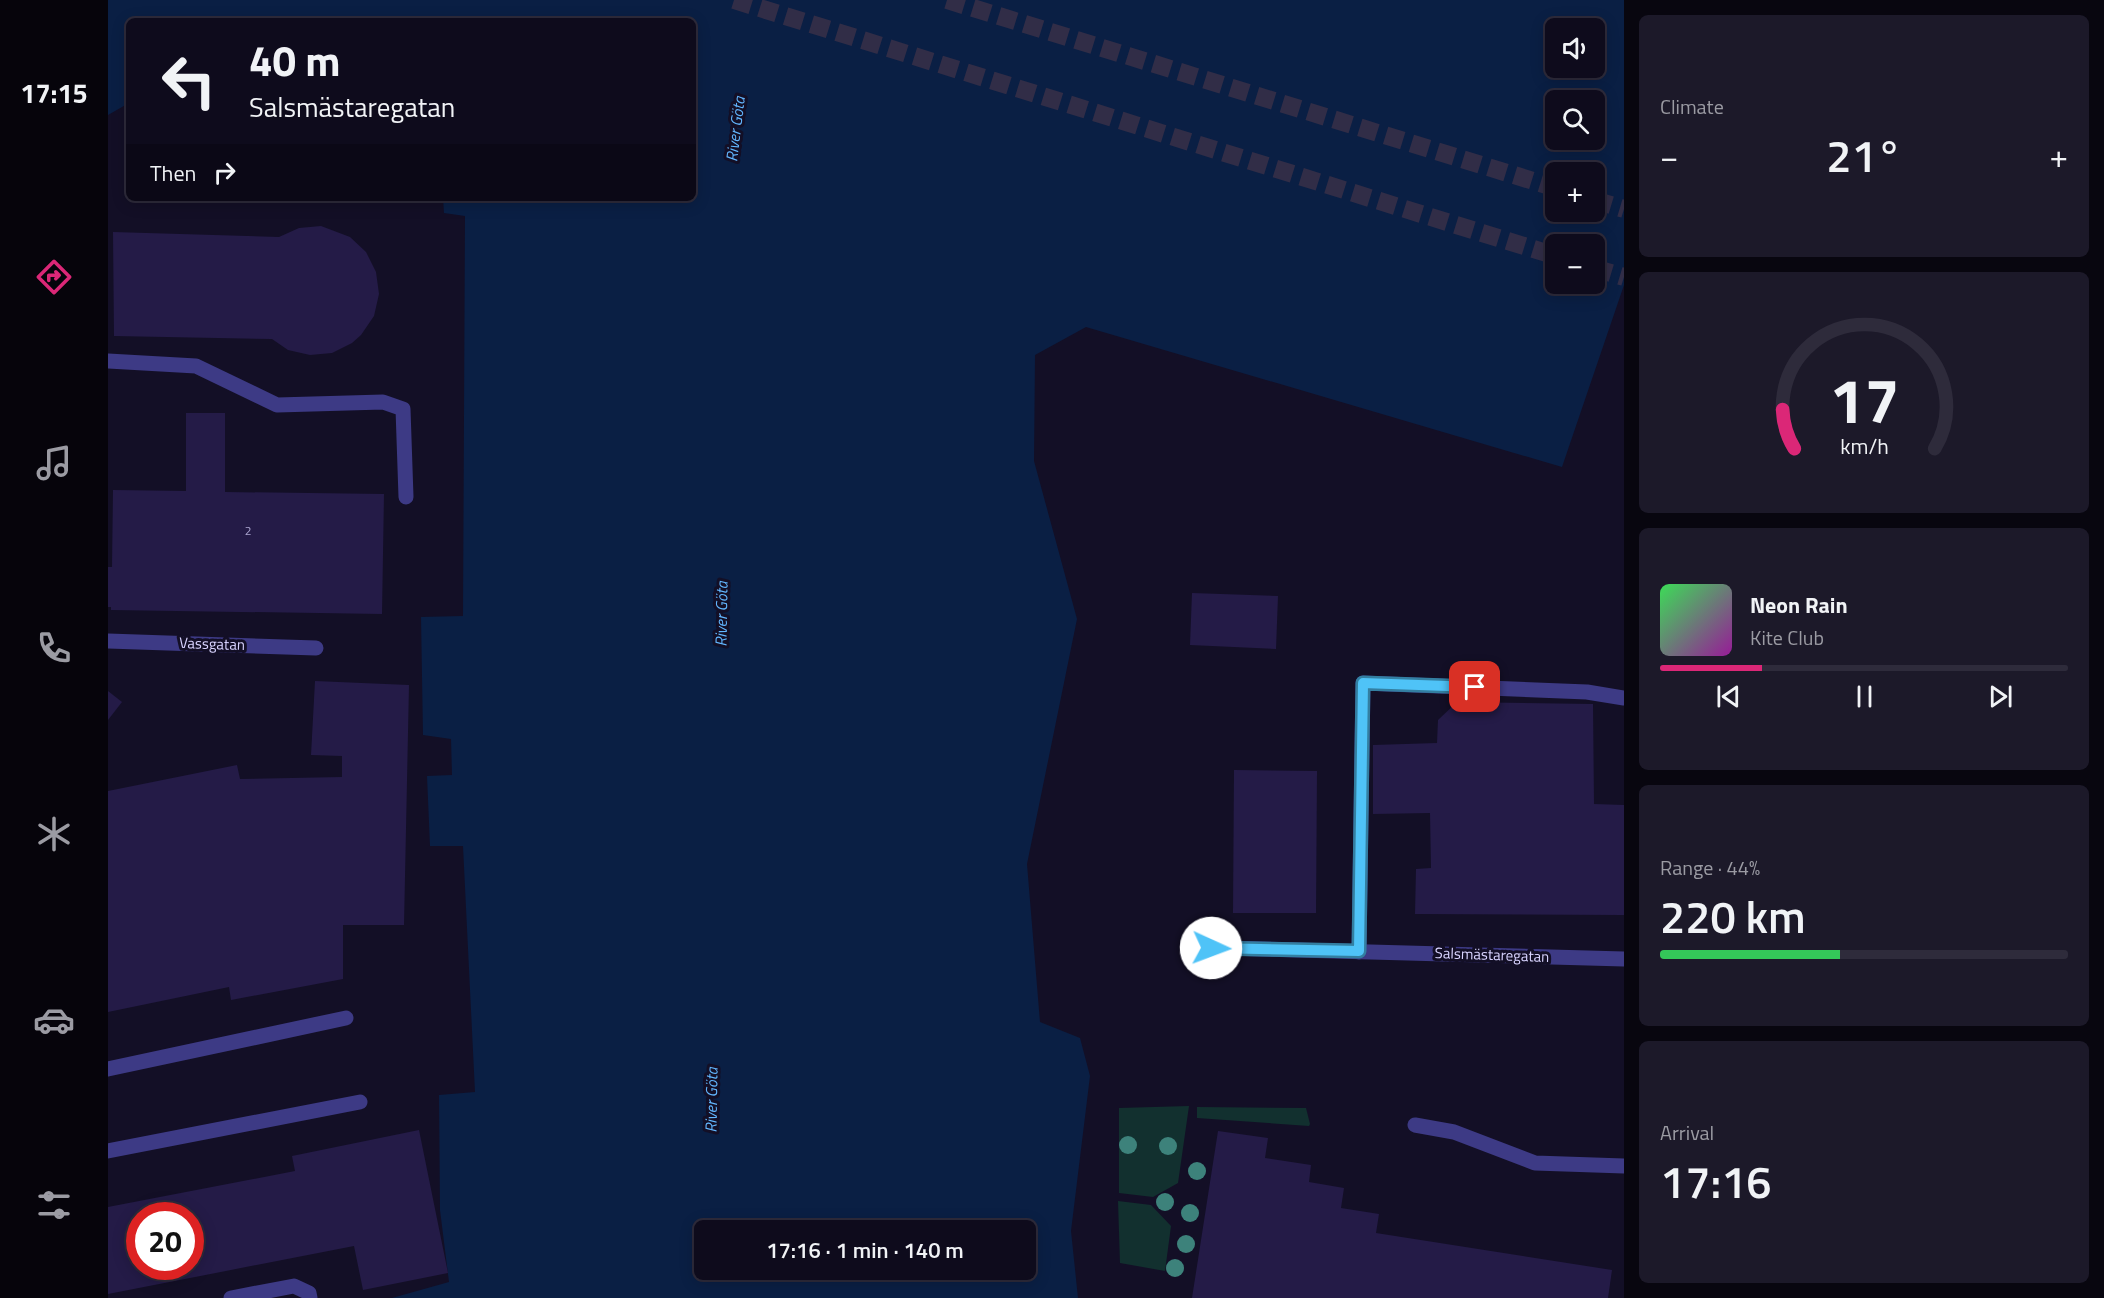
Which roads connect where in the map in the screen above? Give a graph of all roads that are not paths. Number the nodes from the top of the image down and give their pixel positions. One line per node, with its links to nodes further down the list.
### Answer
1 (108, 361): 2 (lane)
2 (406, 497)
3 (108, 641): 4 (lane, Vassgatan)
4 (316, 648)
5 (1624, 698): 7 (lane)
6 (1190, 947): 7 (lane, Salsmästaregatan)
7 (1359, 951): 8 (lane, Salsmästaregatan)
8 (1624, 959)
9 (346, 1018): 10 (lane)
10 (108, 1069)
11 (360, 1102): 13 (lane)
12 (1415, 1125): 14 (lane)
13 (108, 1151)
14 (1624, 1166)
15 (231, 1298): 16 (lane)
16 (310, 1298)

